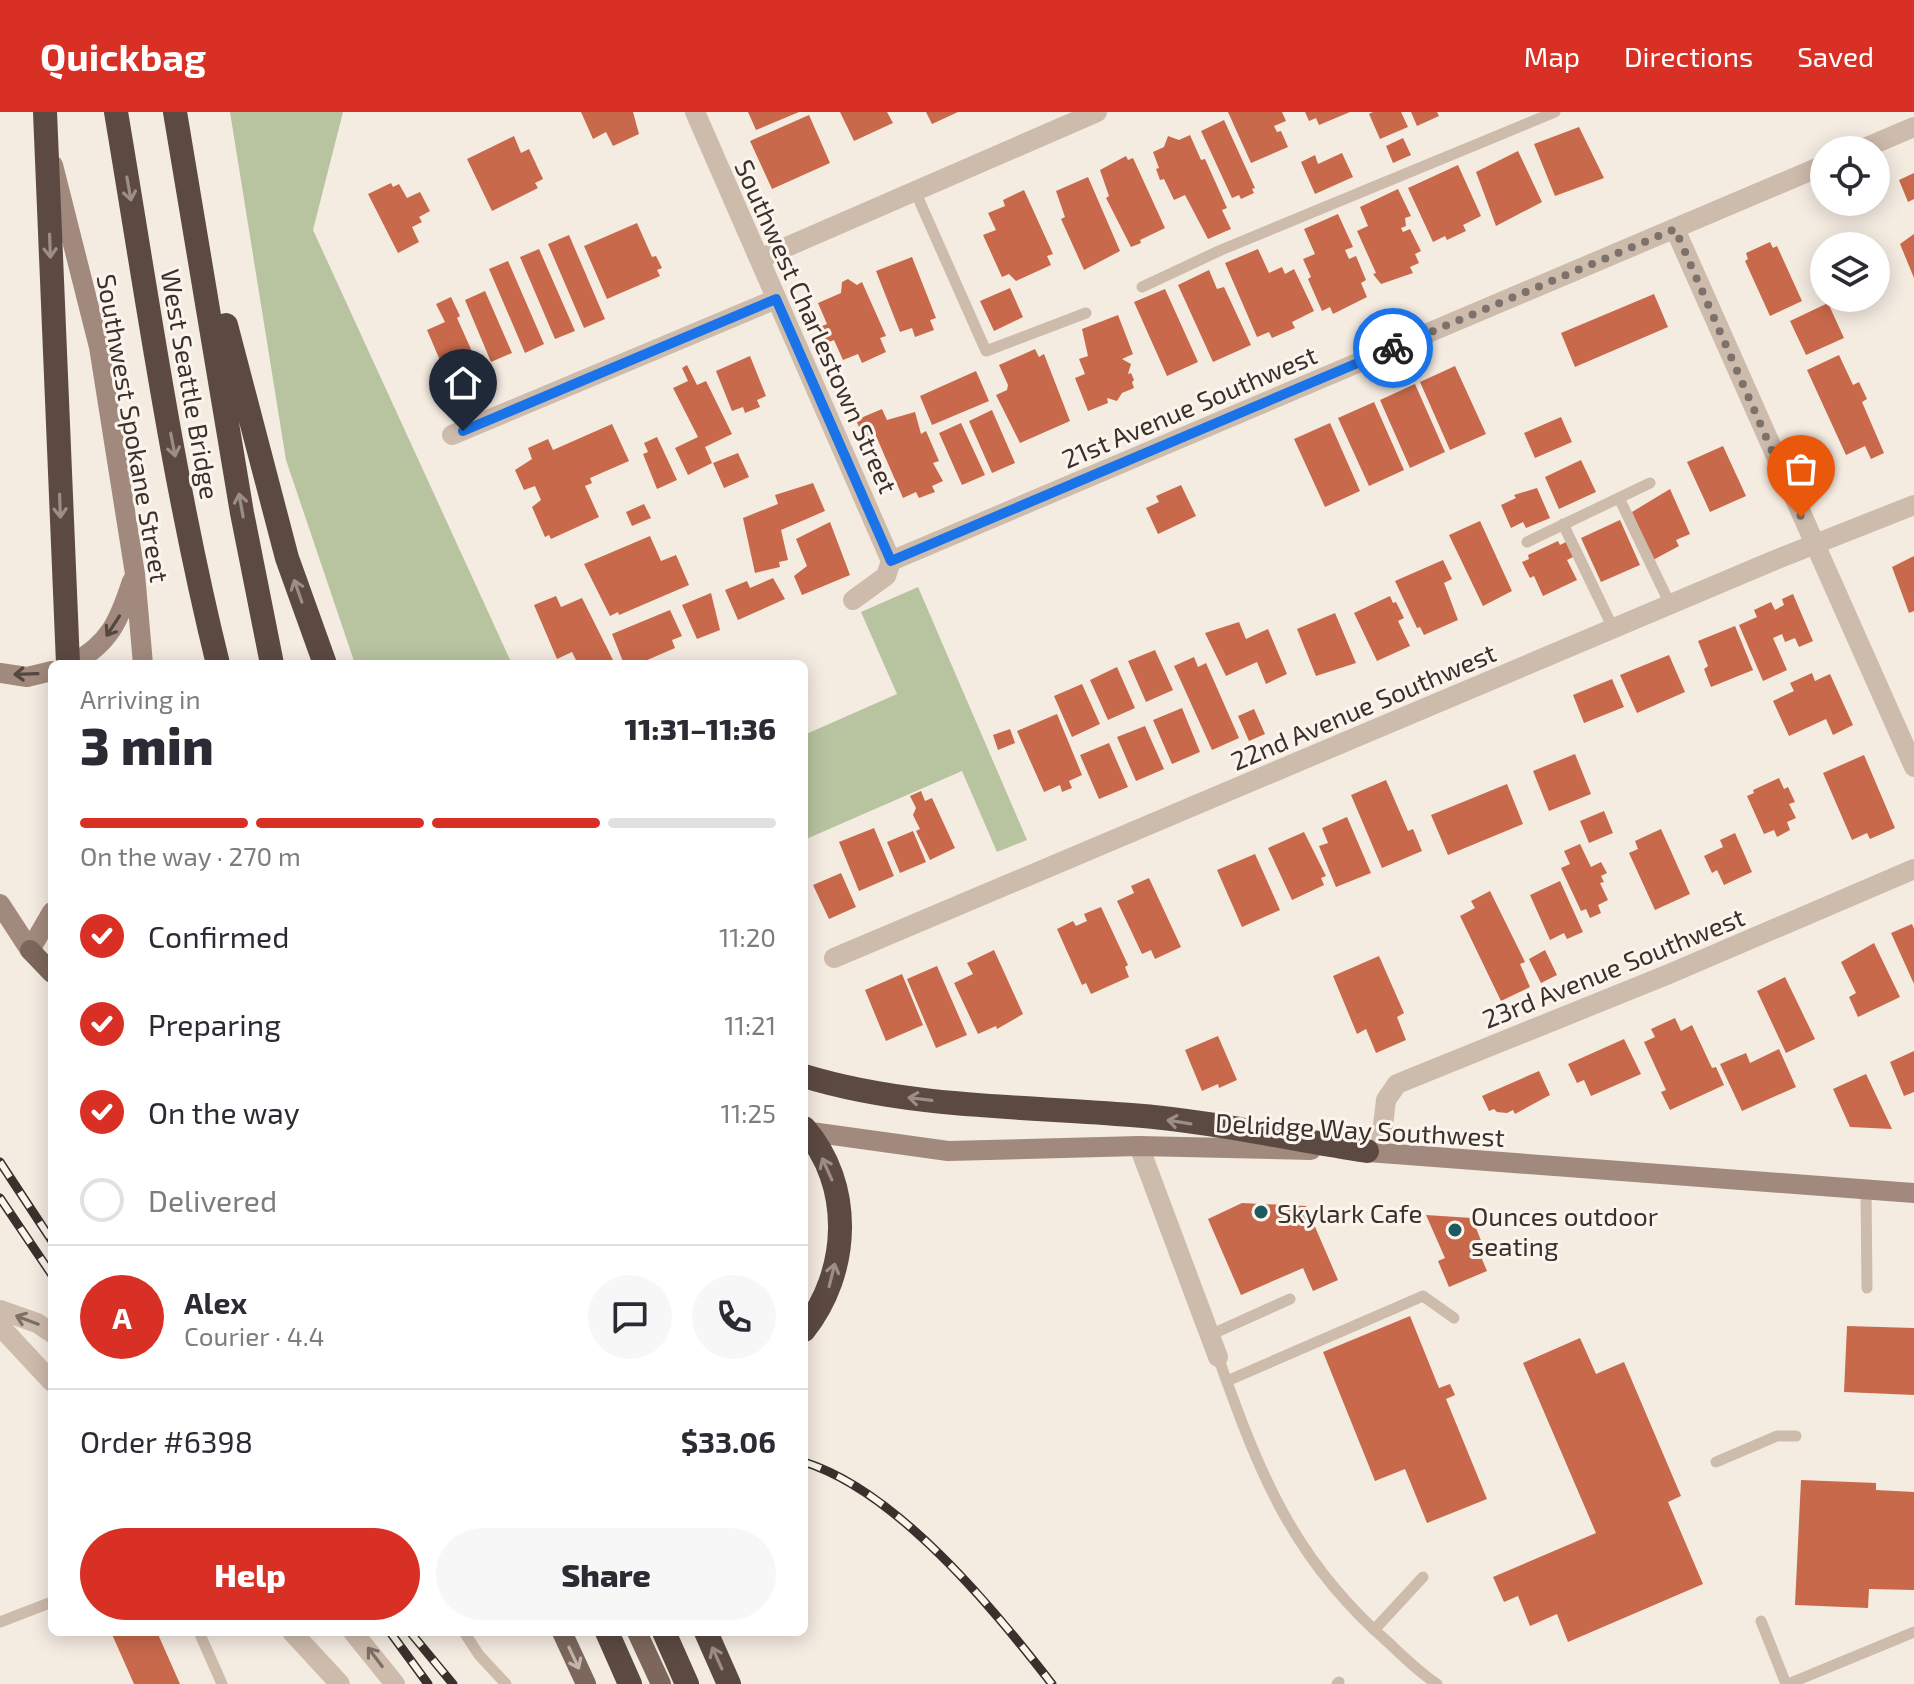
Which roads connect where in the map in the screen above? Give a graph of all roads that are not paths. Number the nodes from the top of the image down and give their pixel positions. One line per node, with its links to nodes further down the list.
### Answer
1 (35, 112): 26 (main road, Southwest Spokane Street)
2 (45, 112): 30 (highway, one-way to 30)
3 (116, 112): 33 (highway, West Seattle Bridge, one-way to 33)
4 (175, 112): 10 (highway, West Seattle Bridge)
5 (695, 112): 14 (street, Southwest Charlestown Street)
6 (1097, 112): 12 (street)
7 (1555, 112): 15 (lane)
8 (1914, 127): 9 (street)
9 (1890, 137)
10 (184, 159): 34 (highway, West Seattle Bridge, one-way to 10); 35 (highway, one-way to 10)
11 (1810, 171): 13 (street, 21st Avenue Southwest)
12 (915, 191): 14 (street); 17 (lane)
13 (1675, 229): 24 (street); 25 (street, 21st Avenue Southwest)
14 (759, 259): 16 (street, Southwest Charlestown Street)
15 (1142, 287)
16 (776, 299): 18 (street); 25 (street, Southwest Charlestown Street)
17 (1086, 313)
18 (452, 435)
19 (1650, 483): 20 (lane)
20 (1619, 498): 22 (lane); 28 (lane)
21 (1914, 505): 24 (street, 22nd Avenue Southwest)
22 (1563, 524): 23 (lane); 29 (lane)
23 (1527, 542)
24 (1813, 544): 28 (street, 22nd Avenue Southwest); 38 (street)
25 (891, 561): 27 (street, 21st Avenue Southwest)
26 (135, 574): 31 (main road, one-way to 31); 32 (main road, Southwest Spokane Street)
27 (853, 600)
28 (1670, 604): 29 (street, 22nd Avenue Southwest)
29 (1613, 628): 44 (street, 22nd Avenue Southwest)
30 (70, 660)
31 (78, 660)
32 (144, 660)
33 (217, 660)
34 (271, 660)
35 (324, 660)
36 (48, 672): 37 (main road, one-way to 37)
37 (0, 673)
38 (1914, 767)
39 (1914, 869): 50 (street, 23rd Avenue Southwest)
40 (0, 904): 43 (main road)
41 (48, 919): 43 (main road)
42 (48, 944): 43 (main road)
43 (30, 950): 45 (main road)
44 (834, 958)
45 (48, 969)
46 (808, 1078): 50 (highway, one-way to 46)
47 (808, 1130): 49 (main road, Delridge Way Southwest)
48 (808, 1135): 57 (highway, one-way to 48)
49 (1139, 1146): 50 (main road, Delridge Way Southwest); 60 (street)
50 (1374, 1151): 51 (main road, Delridge Way Southwest)
51 (1866, 1189): 52 (main road, Delridge Way Southwest); 53 (lane)
52 (1914, 1193)
53 (1867, 1288)
54 (1290, 1299): 60 (lane)
55 (0, 1310): 59 (street, one-way to 55)
56 (1454, 1318): 63 (lane)
57 (808, 1325)
58 (0, 1326): 62 (street)
59 (48, 1330)
60 (1210, 1335): 61 (street)
61 (1218, 1357): 63 (lane)
62 (48, 1378)
63 (1227, 1381): 70 (lane)
64 (1796, 1436): 65 (lane)
65 (1716, 1462)
66 (1423, 1577): 70 (lane)
67 (48, 1604): 69 (lane)
68 (1761, 1621): 92 (lane)
69 (0, 1622)
70 (1374, 1630): 91 (lane)
71 (1914, 1632): 92 (lane)
72 (201, 1636): 82 (lane)
73 (296, 1636): 83 (street)
74 (356, 1636): 84 (street, one-way to 74)
75 (467, 1636): 85 (lane)
76 (564, 1636): 86 (main road, one-way to 86)
77 (609, 1636): 87 (highway)
78 (639, 1636): 88 (main road)
79 (664, 1636): 88 (highway)
80 (666, 1636): 89 (highway)
81 (708, 1636): 90 (highway, one-way to 81)
82 (222, 1684)
83 (340, 1684)
84 (395, 1684)
85 (506, 1684)
86 (586, 1684)
87 (630, 1684)
88 (664, 1684)
89 (687, 1684)
90 (729, 1684)
91 (1437, 1684)
92 (1787, 1684)

